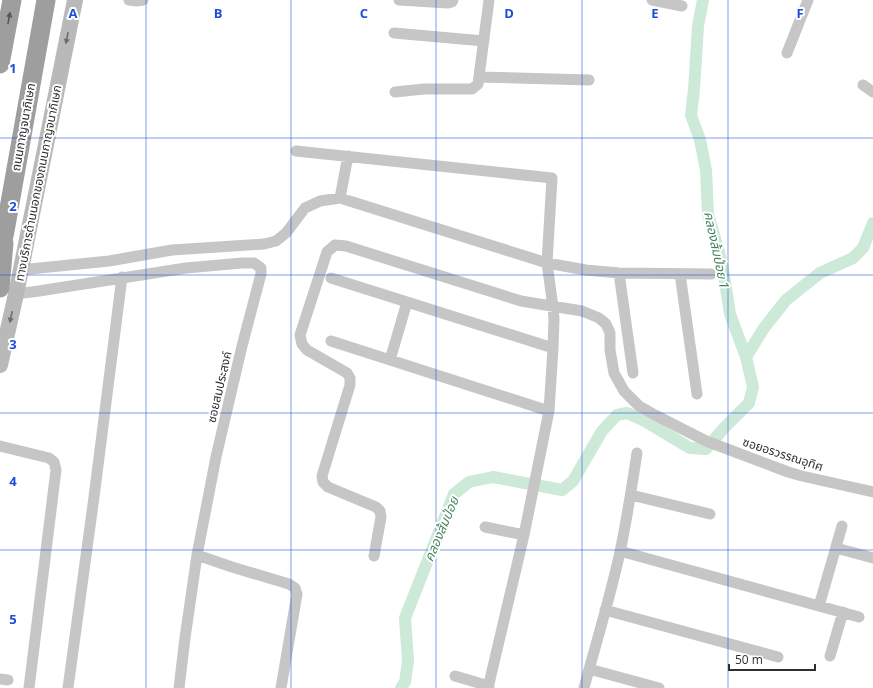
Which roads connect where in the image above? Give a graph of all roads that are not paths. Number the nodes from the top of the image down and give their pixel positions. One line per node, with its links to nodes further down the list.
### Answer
1 (12, 0): 15 (highway, one-way to 1)
2 (46, 0): 24 (highway, ถนนกาญจนาภิเษก)
3 (75, 0): 27 (main road, ทางบริการด้านนอกของถนนกาญจนาภิเษก, one-way to 27)
4 (129, 0): 5 (street)
5 (143, 0)
6 (399, 0): 7 (street)
7 (453, 0)
8 (489, 0): 13 (street)
9 (652, 0): 11 (street)
10 (808, 0): 14 (street)
11 (682, 6)
12 (394, 33): 13 (street)
13 (484, 41): 16 (street)
14 (787, 53)
15 (0, 64)
16 (480, 77): 17 (street); 19 (street)
17 (589, 80)
18 (863, 86): 20 (street)
19 (395, 92)
20 (873, 92)
21 (296, 150): 22 (street)
22 (348, 156): 23 (street); 26 (street)
23 (340, 198): 26 (street); 27 (street)
24 (5, 231): 25 (highway, ถนนกาญจนาภิเษก); 33 (highway)
25 (0, 254)
26 (546, 263): 28 (street); 35 (street)
27 (20, 270): 33 (main road, ทางบริการด้านนอกของถนนกาญจนาภิเษก)
28 (619, 273): 29 (street); 40 (street)
29 (680, 274): 30 (street); 41 (street)
30 (711, 274)
31 (122, 277): 33 (street, ซอยสมประสงค์); 53 (street, ซอยสมประสงค์); 66 (street)
32 (331, 278): 34 (street)
33 (8, 291): 39 (main road, ทางบริการด้านนอกของถนนกาญจนาภิเษก, one-way to 39)
34 (407, 302): 37 (street); 38 (street)
35 (553, 307): 37 (street); 45 (street, ซอยอรวรรณอุทิศ); 54 (street)
36 (331, 341): 38 (street)
37 (553, 348): 42 (street)
38 (390, 360): 42 (street)
39 (0, 365)
40 (632, 373)
41 (697, 394)
42 (549, 411): 50 (street)
43 (0, 446): 65 (street)
44 (637, 453): 46 (street)
45 (873, 492)
46 (631, 495): 47 (street); 52 (street)
47 (710, 514)
48 (485, 526): 50 (street)
49 (842, 526): 51 (street)
50 (524, 535): 64 (street)
51 (836, 548): 55 (street); 56 (street)
52 (620, 551): 56 (street); 57 (street)
53 (197, 555): 67 (street); 68 (street)
54 (374, 556)
55 (873, 558)
56 (819, 606): 58 (street)
57 (605, 610): 61 (street); 62 (street)
58 (843, 612): 59 (street); 60 (street)
59 (859, 617)
60 (830, 656)
61 (778, 658)
62 (589, 668): 69 (street); 70 (street)
63 (455, 676): 64 (street)
64 (488, 687)
65 (29, 688)
66 (68, 688)
67 (179, 688)
68 (281, 688)
69 (584, 688)
70 (659, 688)

